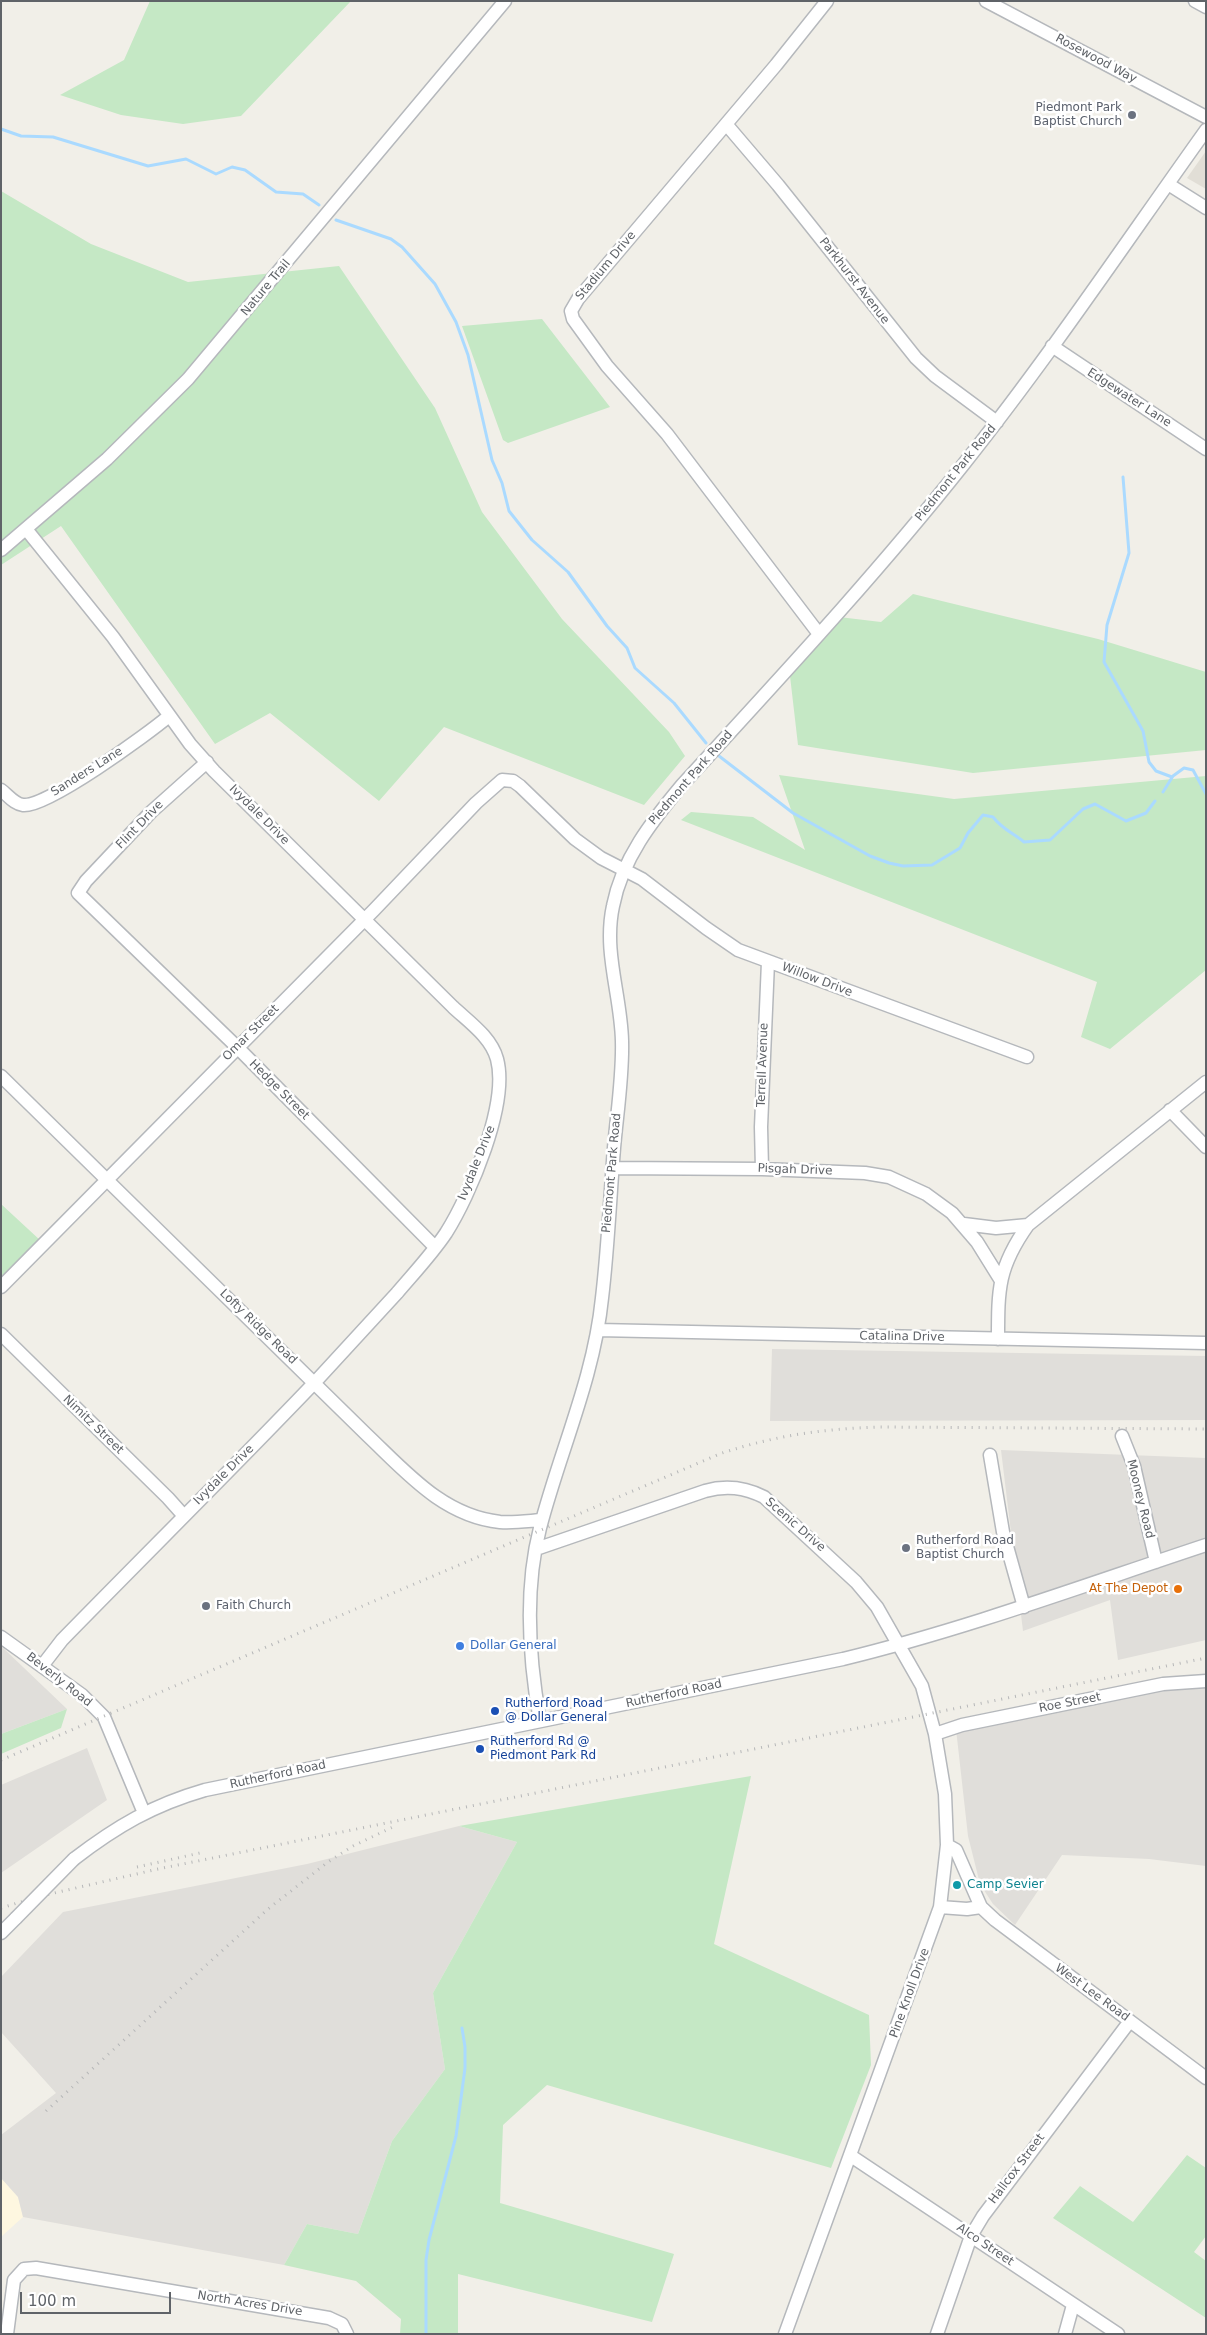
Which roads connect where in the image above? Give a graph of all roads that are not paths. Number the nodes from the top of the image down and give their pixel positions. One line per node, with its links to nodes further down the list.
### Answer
1 (505, 1): 14 (street, Nature Trail)
2 (827, 1): 7 (street, Stadium Drive)
3 (986, 1): 6 (street, Rosewood Way)
4 (1195, 1): 5 (street)
5 (1206, 7)
6 (1206, 117)
7 (726, 124): 12 (street, Parkhurst Avenue); 16 (street, Stadium Drive)
8 (1206, 130): 9 (street, Piedmont Park Road)
9 (1168, 184): 10 (street); 11 (street, Piedmont Park Road)
10 (1206, 208)
11 (1052, 346): 12 (street, Piedmont Park Road); 13 (street, Edgewater Lane)
12 (997, 422): 16 (street, Piedmont Park Road)
13 (1206, 449)
14 (26, 529): 15 (street, Nature Trail); 17 (street, Ivydale Drive)
15 (1, 550)
16 (819, 634): 21 (street, Piedmont Park Road)
17 (169, 716): 18 (street, Ivydale Drive); 20 (street, Sanders Lane)
18 (206, 762): 22 (street, Flint Drive); 23 (street, Ivydale Drive)
19 (502, 780): 21 (street, Willow Drive); 23 (street, Omar Street)
20 (1, 790)
21 (623, 872): 24 (street, Willow Drive); 31 (street, Piedmont Park Road)
22 (78, 894): 25 (street, Hedge Street)
23 (365, 919): 25 (street, Omar Street); 36 (street, Ivydale Drive)
24 (768, 962): 26 (street, Willow Drive); 32 (street, Terrell Avenue)
25 (237, 1047): 33 (street, Omar Street); 36 (street, Hedge Street)
26 (1026, 1057)
27 (1, 1076): 33 (street, Lofty Ridge Road)
28 (1206, 1082): 29 (street)
29 (1170, 1110): 30 (street); 35 (street)
30 (1206, 1148)
31 (612, 1168): 32 (street, Pisgah Drive); 39 (street, Piedmont Park Road)
32 (762, 1168): 34 (street, Pisgah Drive)
33 (107, 1178): 38 (street, Omar Street); 43 (street, Lofty Ridge Road)
34 (964, 1224): 35 (street); 37 (street, Pisgah Drive)
35 (1028, 1225): 37 (street)
36 (435, 1247): 43 (street, Ivydale Drive)
37 (1000, 1278): 41 (street)
38 (1, 1287)
39 (598, 1330): 41 (street, Catalina Drive); 47 (street, Piedmont Park Road)
40 (1, 1334): 46 (street, Nimitz Street)
41 (998, 1339): 42 (street, Catalina Drive)
42 (1206, 1343)
43 (314, 1382): 46 (street, Ivydale Drive); 47 (street, Lofty Ridge Road)
44 (1122, 1436): 50 (street, Mooney Road)
45 (990, 1455): 51 (street)
46 (184, 1516): 54 (street, Ivydale Drive)
47 (542, 1520): 49 (street, Piedmont Park Road)
48 (1206, 1545): 50 (street, Rutherford Road)
49 (536, 1550): 53 (street, Scenic Drive); 56 (street, Piedmont Park Road)
50 (1156, 1562): 51 (street, Rutherford Road)
51 (1024, 1607): 53 (street, Rutherford Road)
52 (1, 1636): 54 (street, Beverly Road)
53 (899, 1645): 56 (street, Rutherford Road); 57 (street, Pine Knoll Drive)
54 (42, 1666): 58 (street, Beverly Road)
55 (1206, 1681): 57 (street, Roe Street)
56 (540, 1721): 58 (street, Rutherford Road)
57 (935, 1734): 59 (street, Pine Knoll Drive)
58 (144, 1813): 62 (street, Rutherford Road, bridge)
59 (947, 1845): 60 (street, West Lee Road); 61 (street, Pine Knoll Drive)
60 (981, 1906): 61 (street); 63 (street, West Lee Road)
61 (940, 1907): 65 (street, Pine Knoll Drive)
62 (1, 1933)
63 (1130, 2021): 64 (street, West Lee Road); 66 (street, Hallcox Street)
64 (1206, 2078)
65 (851, 2156): 66 (street, Alco Street); 70 (street, Pine Knoll Drive)
66 (971, 2236): 67 (street, Alco Street); 71 (street, Hallcox Street)
67 (1073, 2305): 72 (street); 73 (street, Alco Street)
68 (6, 2325): 69 (street, North Acres Drive)
69 (347, 2334)
70 (786, 2334)
71 (937, 2334)
72 (1065, 2334)
73 (1118, 2334)

